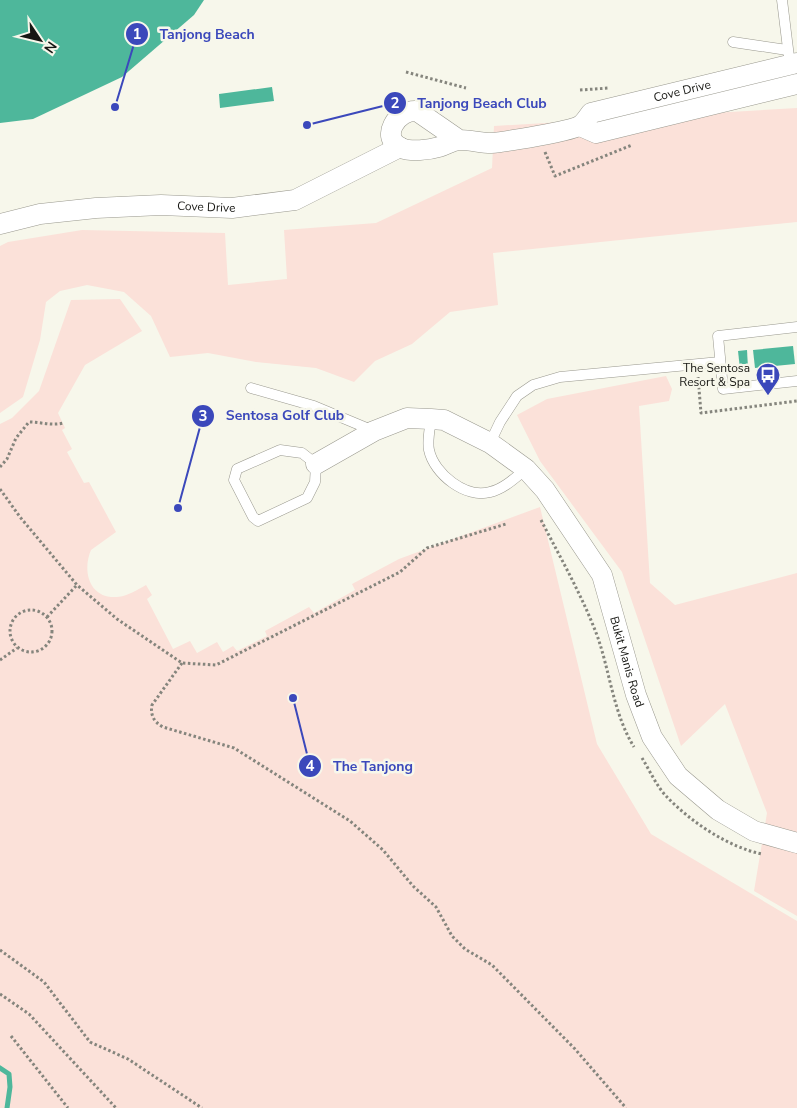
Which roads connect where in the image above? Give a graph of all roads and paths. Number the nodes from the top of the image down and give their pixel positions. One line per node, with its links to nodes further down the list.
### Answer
1 (782, 0): 3 (lane)
2 (733, 42): 3 (lane)
3 (791, 59): 5 (street); 7 (street, Cove Drive)
4 (406, 72): 6 (path)
5 (796, 84): 7 (street, Cove Drive)
6 (466, 88)
7 (580, 126): 8 (street, Cove Drive)
8 (459, 140): 9 (street, Cove Drive); 9 (street)
9 (400, 147): 10 (street, Cove Drive)
10 (0, 224)
11 (797, 327): 12 (lane)
12 (720, 362): 13 (lane); 18 (lane)
13 (797, 381)
14 (251, 388): 17 (lane)
15 (431, 419): 17 (street, Bukit Manis Road); 18 (street, Bukit Manis Road); 21 (lane)
16 (63, 423): 20 (path)
17 (374, 431): 19 (street, Bukit Manis Road)
18 (490, 443): 21 (street, Bukit Manis Road)
19 (316, 464): 19 (lane)
20 (0, 467)
21 (526, 469): 31 (street, Bukit Manis Road)
22 (0, 489): 25 (path)
23 (539, 517): 26 (path)
24 (506, 524): 30 (path)
25 (77, 585): 27 (path); 30 (path)
26 (580, 594)
27 (47, 617): 28 (path); 28 (path)
28 (17, 648): 29 (path)
29 (0, 660)
30 (182, 663): 38 (path)
31 (797, 843)
32 (0, 950): 37 (path)
33 (0, 994): 36 (path)
34 (11, 1036): 35 (path)
35 (68, 1108)
36 (116, 1108)
37 (202, 1108)
38 (626, 1108)

